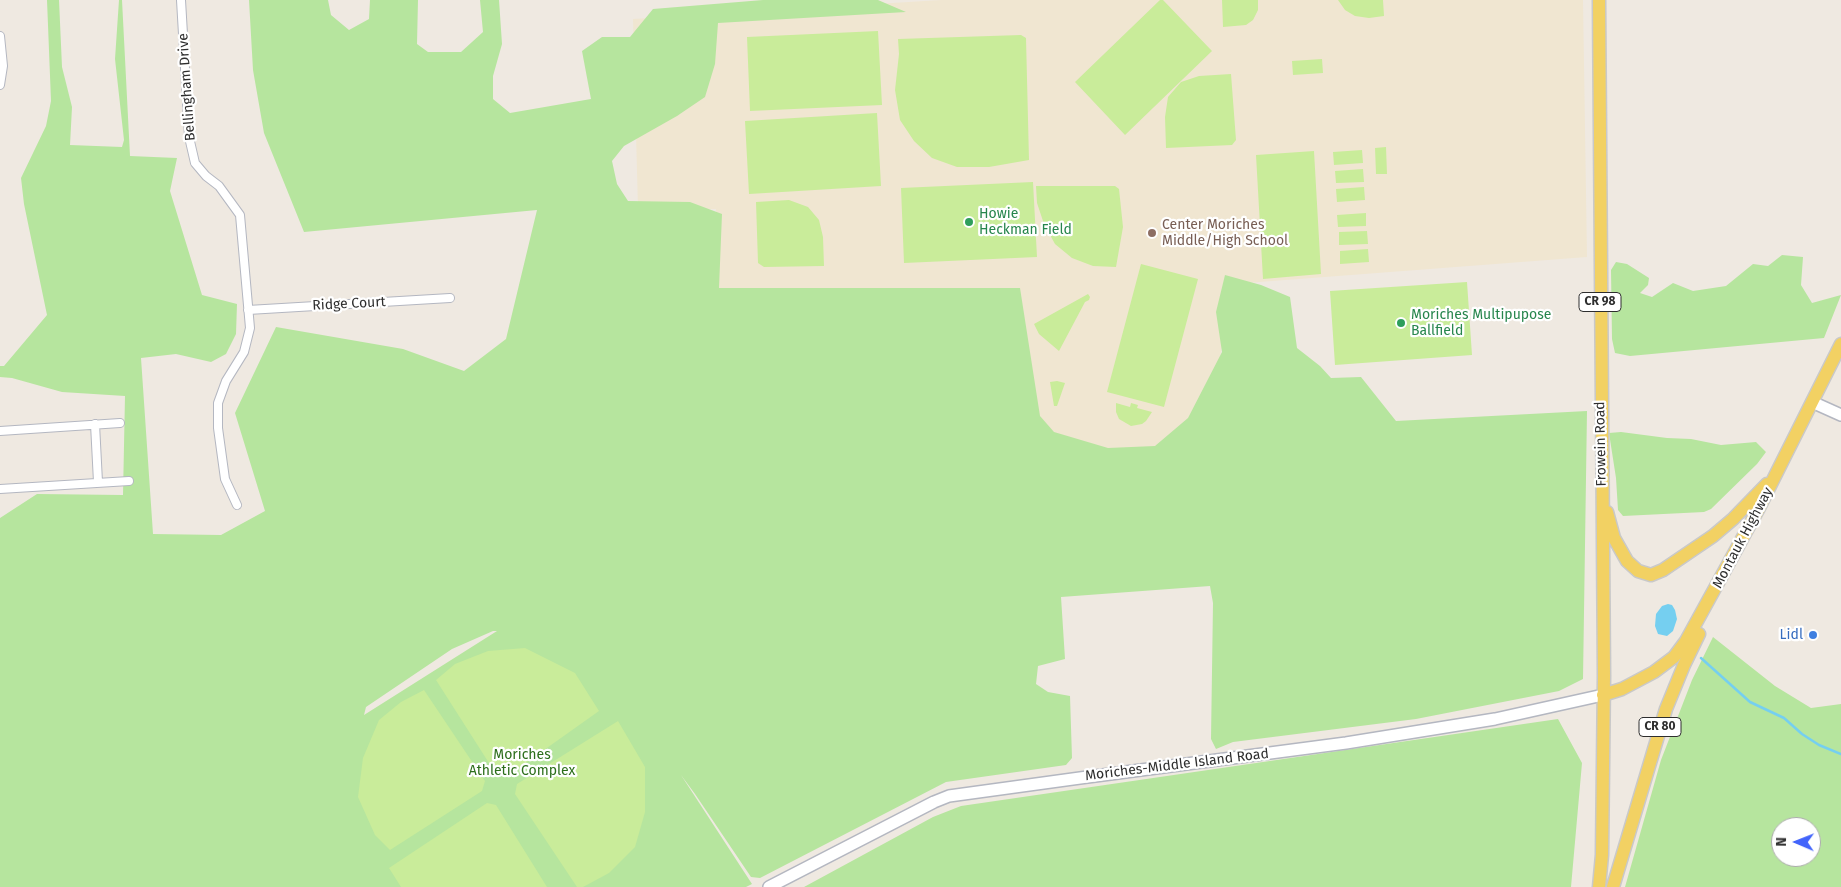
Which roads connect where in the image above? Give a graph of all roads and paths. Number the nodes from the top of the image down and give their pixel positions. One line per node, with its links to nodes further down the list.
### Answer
1 (181, 0): 6 (street, Bellingham Drive)
2 (1599, 0): 17 (main road, Frowein Road / CR 98)
3 (0, 36): 4 (street)
4 (0, 85)
5 (450, 298): 6 (street, Ridge Court)
6 (248, 310): 18 (street, Bellingham Drive)
7 (1841, 344): 8 (main road, Montauk Highway / CR 80)
8 (1812, 402): 9 (main road); 13 (main road, Montauk Highway / CR 80)
9 (1841, 415)
10 (120, 423): 11 (street)
11 (95, 424): 12 (street); 15 (street)
12 (0, 431)
13 (1776, 475): 17 (main road); 19 (main road, Montauk Highway / CR 80)
14 (130, 481): 15 (street)
15 (98, 482): 16 (street)
16 (0, 489)
17 (1602, 491): 20 (main road, Frowein Road / CR 98)
18 (237, 505)
19 (1724, 574): 20 (main road, Montauk Highway / CR 80); 23 (main road, CR 80)
20 (1603, 695): 21 (main road, Moriches-Middle Island Road); 22 (main road, Frowein Road)
21 (769, 887)
22 (1599, 887)
23 (1613, 887)

